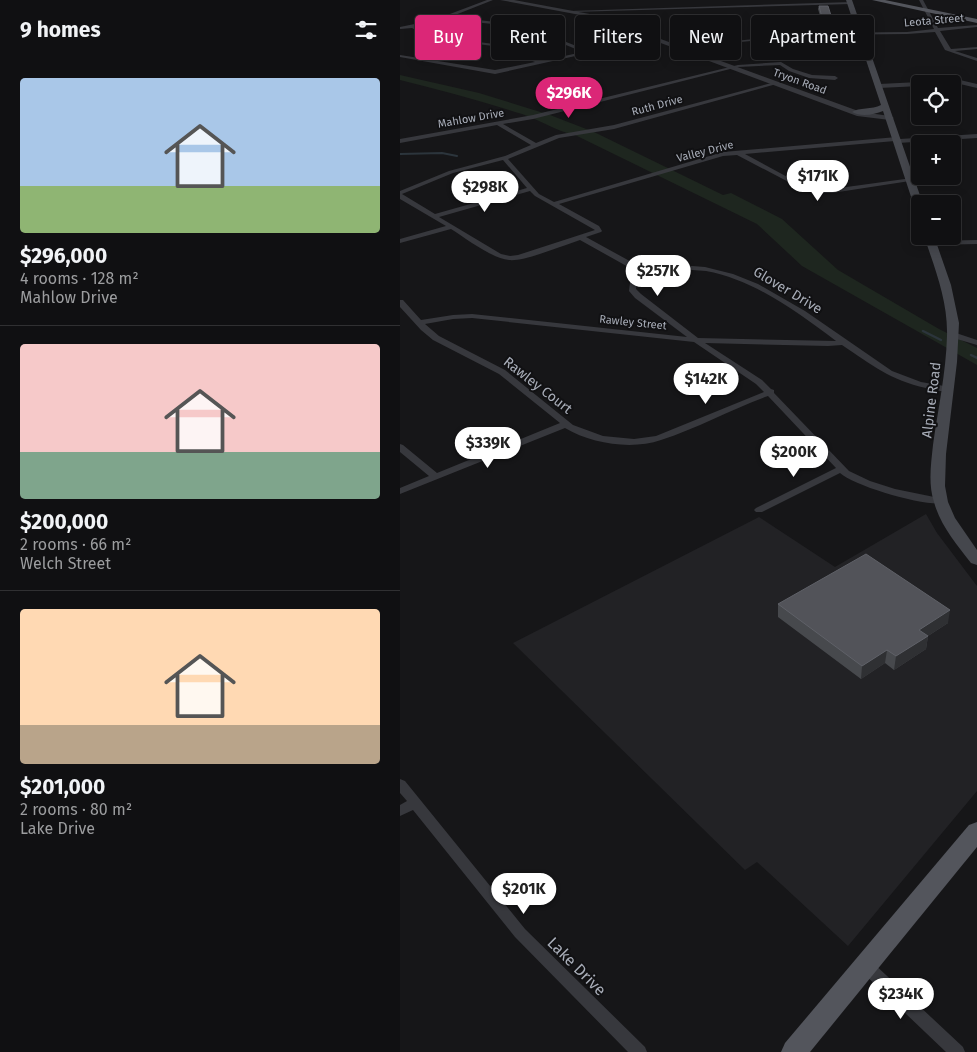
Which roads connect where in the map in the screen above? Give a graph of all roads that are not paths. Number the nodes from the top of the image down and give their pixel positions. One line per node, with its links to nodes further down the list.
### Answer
1 (491, 0): 8 (street)
2 (503, 0): 6 (street, Tryon Road)
3 (875, 0): 7 (main road)
4 (921, 0): 7 (street)
5 (850, 2): 6 (street); 10 (main road)
6 (572, 10): 9 (street, Tryon Road)
7 (928, 11): 11 (main road); 17 (street)
8 (452, 15)
9 (590, 15)
10 (855, 15)
11 (977, 21)
12 (481, 22): 19 (street)
13 (415, 25): 14 (street)
14 (412, 26): 16 (street); 27 (street)
15 (977, 26): 17 (street, Leota Street)
16 (400, 28)
17 (938, 30): 18 (street, Leota Street); 21 (street)
18 (874, 33)
19 (575, 47)
20 (977, 48): 21 (street)
21 (948, 50): 26 (street)
22 (575, 55): 27 (street)
23 (400, 56): 27 (street)
24 (713, 60): 28 (street, Tryon Road)
25 (870, 60): 31 (main road)
26 (977, 60)
27 (540, 62)
28 (732, 67): 29 (street, Mahlow Drive); 30 (street, Tryon Road); 36 (street, Mahlow Drive)
29 (835, 78)
30 (777, 83): 34 (street, Tryon Road); 40 (street, Ruth Drive)
31 (879, 86): 32 (street); 33 (main road)
32 (977, 86)
33 (886, 106): 34 (main road); 35 (main road)
34 (856, 112): 35 (street, Tryon Road)
35 (890, 118): 38 (main road)
36 (499, 124): 39 (street, Mahlow Drive); 40 (street)
37 (977, 136): 38 (street, Valley Drive)
38 (897, 140): 41 (street, Valley Drive); 43 (main road)
39 (400, 141)
40 (535, 145): 42 (street, Ruth Drive)
41 (738, 152): 43 (street); 47 (street, Valley Drive)
42 (504, 158): 44 (street); 45 (street, Ruth Drive)
43 (910, 179): 46 (main road)
44 (530, 189): 47 (street); 48 (street)
45 (400, 194): 48 (street)
46 (915, 195)
47 (554, 204): 50 (street)
48 (434, 216): 49 (street)
49 (451, 226): 50 (street); 51 (street)
50 (582, 238): 55 (street)
51 (400, 241)
52 (961, 241): 53 (street)
53 (977, 242)
54 (932, 245): 58 (main road, Alpine Road)
55 (645, 273): 59 (street); 60 (street, Glover Drive)
56 (400, 302): 57 (street, Rawley Court)
57 (420, 323): 59 (street, Rawley Street); 64 (street, Rawley Court)
58 (953, 335): 61 (street); 62 (main road, Alpine Road)
59 (696, 340): 60 (street, Rawley Street); 63 (street)
60 (845, 342): 62 (street, Glover Drive)
61 (977, 344)
62 (947, 390): 69 (main road, Alpine Road)
63 (770, 392): 64 (street, Rawley Court); 66 (street)
64 (566, 424): 67 (street)
65 (400, 447): 67 (street)
66 (840, 469): 69 (street); 70 (street)
67 (436, 477): 68 (street)
68 (400, 491)
69 (941, 501): 71 (main road, Alpine Road)
70 (759, 510)
71 (977, 560)
72 (400, 784): 73 (street, Lake Drive)
73 (415, 802): 74 (street); 77 (street, Lake Drive)
74 (400, 811)
75 (977, 831): 76 (main road)
76 (866, 966): 78 (main road); 79 (street)
77 (639, 1052)
78 (794, 1052)
79 (957, 1052)

